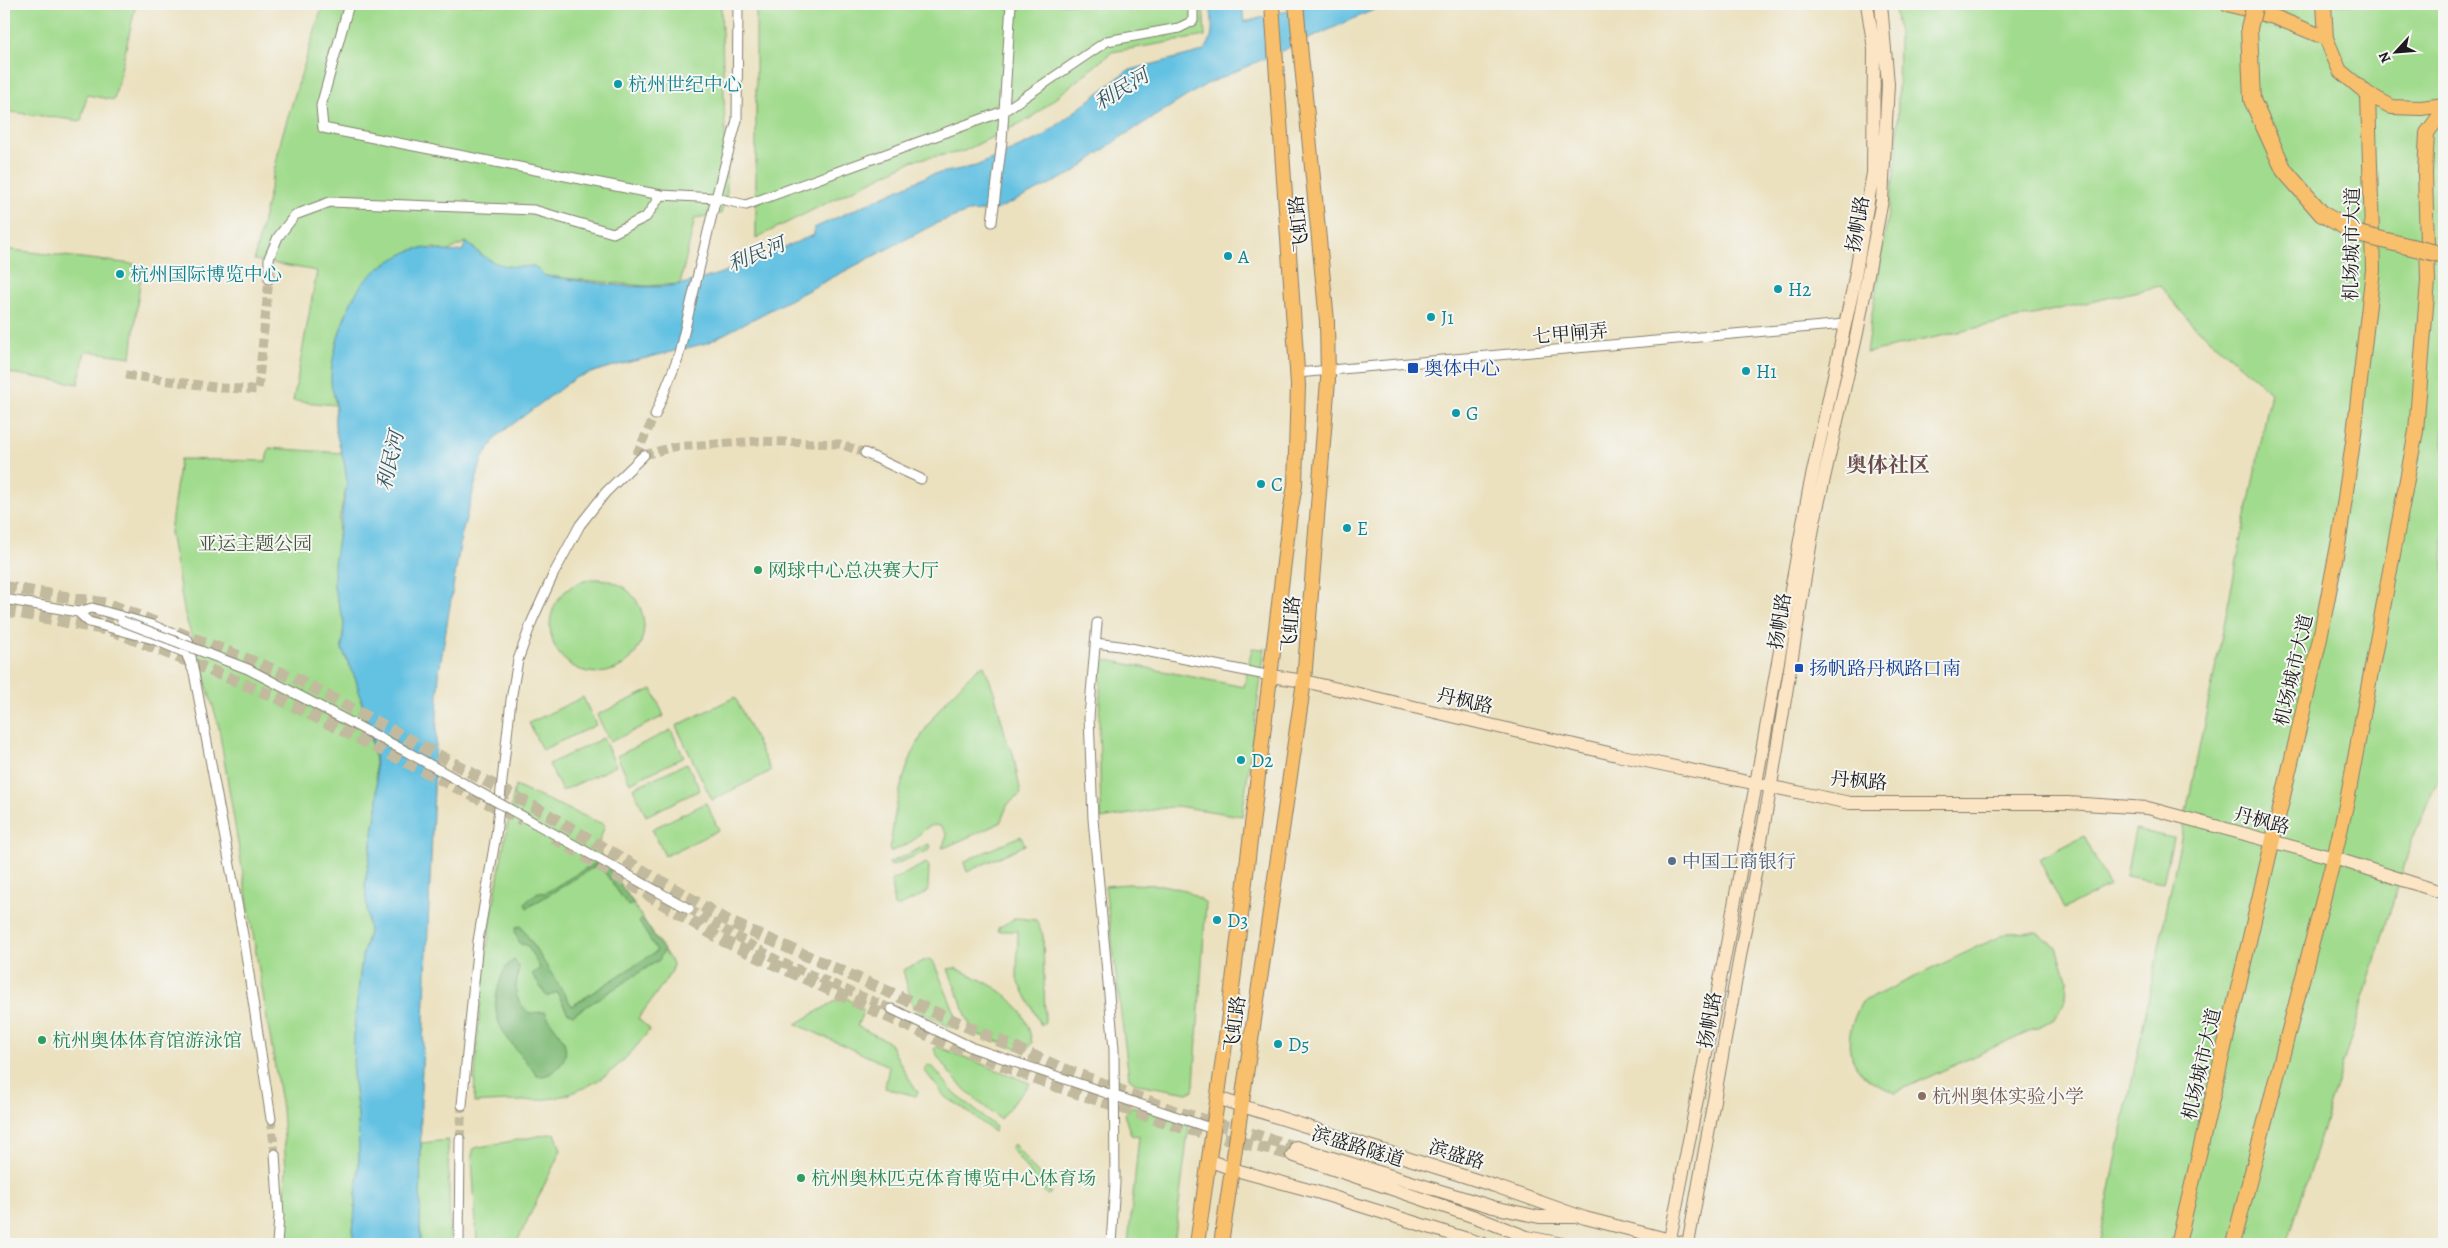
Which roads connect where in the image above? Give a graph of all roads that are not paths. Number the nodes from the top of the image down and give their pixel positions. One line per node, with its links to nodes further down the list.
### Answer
1 (349, 4): 17 (street)
2 (738, 4): 18 (street)
3 (1011, 4): 16 (street)
4 (1193, 4): 16 (street)
5 (1296, 4): 23 (main road, 飞虹路)
6 (1867, 4): 22 (main road)
7 (1881, 4): 38 (main road, 扬帆路)
8 (2228, 4): 12 (main road)
9 (2255, 4): 20 (highway, bridge)
10 (2324, 4): 12 (main road)
11 (1272, 6): 24 (main road, 飞虹路)
12 (2326, 38): 13 (main road)
13 (2368, 94): 14 (main road); 39 (main road, 机场城市大道)
14 (2444, 105)
15 (2444, 110): 40 (main road)
16 (1004, 111): 18 (street); 19 (street)
17 (662, 195): 18 (street); 21 (street)
18 (716, 198): 25 (street)
19 (992, 222)
20 (2444, 255)
21 (269, 279)
22 (1846, 324): 23 (street, 七甲闸弄); 37 (main road)
23 (1328, 371): 24 (street, 七甲闸弄); 36 (main road, 飞虹路)
24 (1297, 373): 35 (main road, 飞虹路)
25 (655, 415)
26 (865, 453): 28 (street)
27 (640, 455): 47 (street)
28 (921, 479)
29 (4, 598): 30 (street)
30 (78, 612): 34 (street); 34 (street)
31 (122, 622): 42 (street, bridge)
32 (1097, 624): 33 (street)
33 (1095, 643): 35 (street); 44 (street)
34 (194, 672): 48 (street)
35 (1271, 676): 36 (main road, 丹枫路); 45 (main road, 飞虹路)
36 (1304, 682): 37 (main road, 丹枫路); 46 (main road, 飞虹路)
37 (1755, 782): 38 (main road, 丹枫路); 55 (main road)
38 (1772, 785): 39 (main road, 丹枫路); 63 (main road, 扬帆路)
39 (2272, 843): 40 (main road, 丹枫路); 64 (main road, 机场城市大道)
40 (2334, 858): 41 (main road, 丹枫路); 65 (main road)
41 (2444, 893)
42 (689, 909)
43 (892, 1009): 44 (street)
44 (1114, 1096): 49 (street); 58 (street)
45 (1217, 1098): 46 (main road, 滨盛路); 49 (main road, 飞虹路)
46 (1243, 1104): 53 (main road, 飞虹路); 54 (main road, 滨盛路)
47 (462, 1105)
48 (271, 1119)
49 (1212, 1128): 52 (main road, 飞虹路)
50 (460, 1139): 57 (street)
51 (275, 1154): 56 (street)
52 (1208, 1160): 53 (main road); 59 (main road, 飞虹路)
53 (1232, 1169): 60 (main road, 飞虹路); 61 (main road)
54 (1585, 1218): 55 (main road, 滨盛路); 62 (main road, 滨盛路隧道)
55 (1669, 1243): 63 (main road, 滨盛路)
56 (277, 1244)
57 (459, 1244)
58 (1111, 1244)
59 (1198, 1244)
60 (1221, 1244)
61 (1483, 1244)
62 (1562, 1244)
63 (1687, 1244)
64 (2178, 1244)
65 (2234, 1244)

